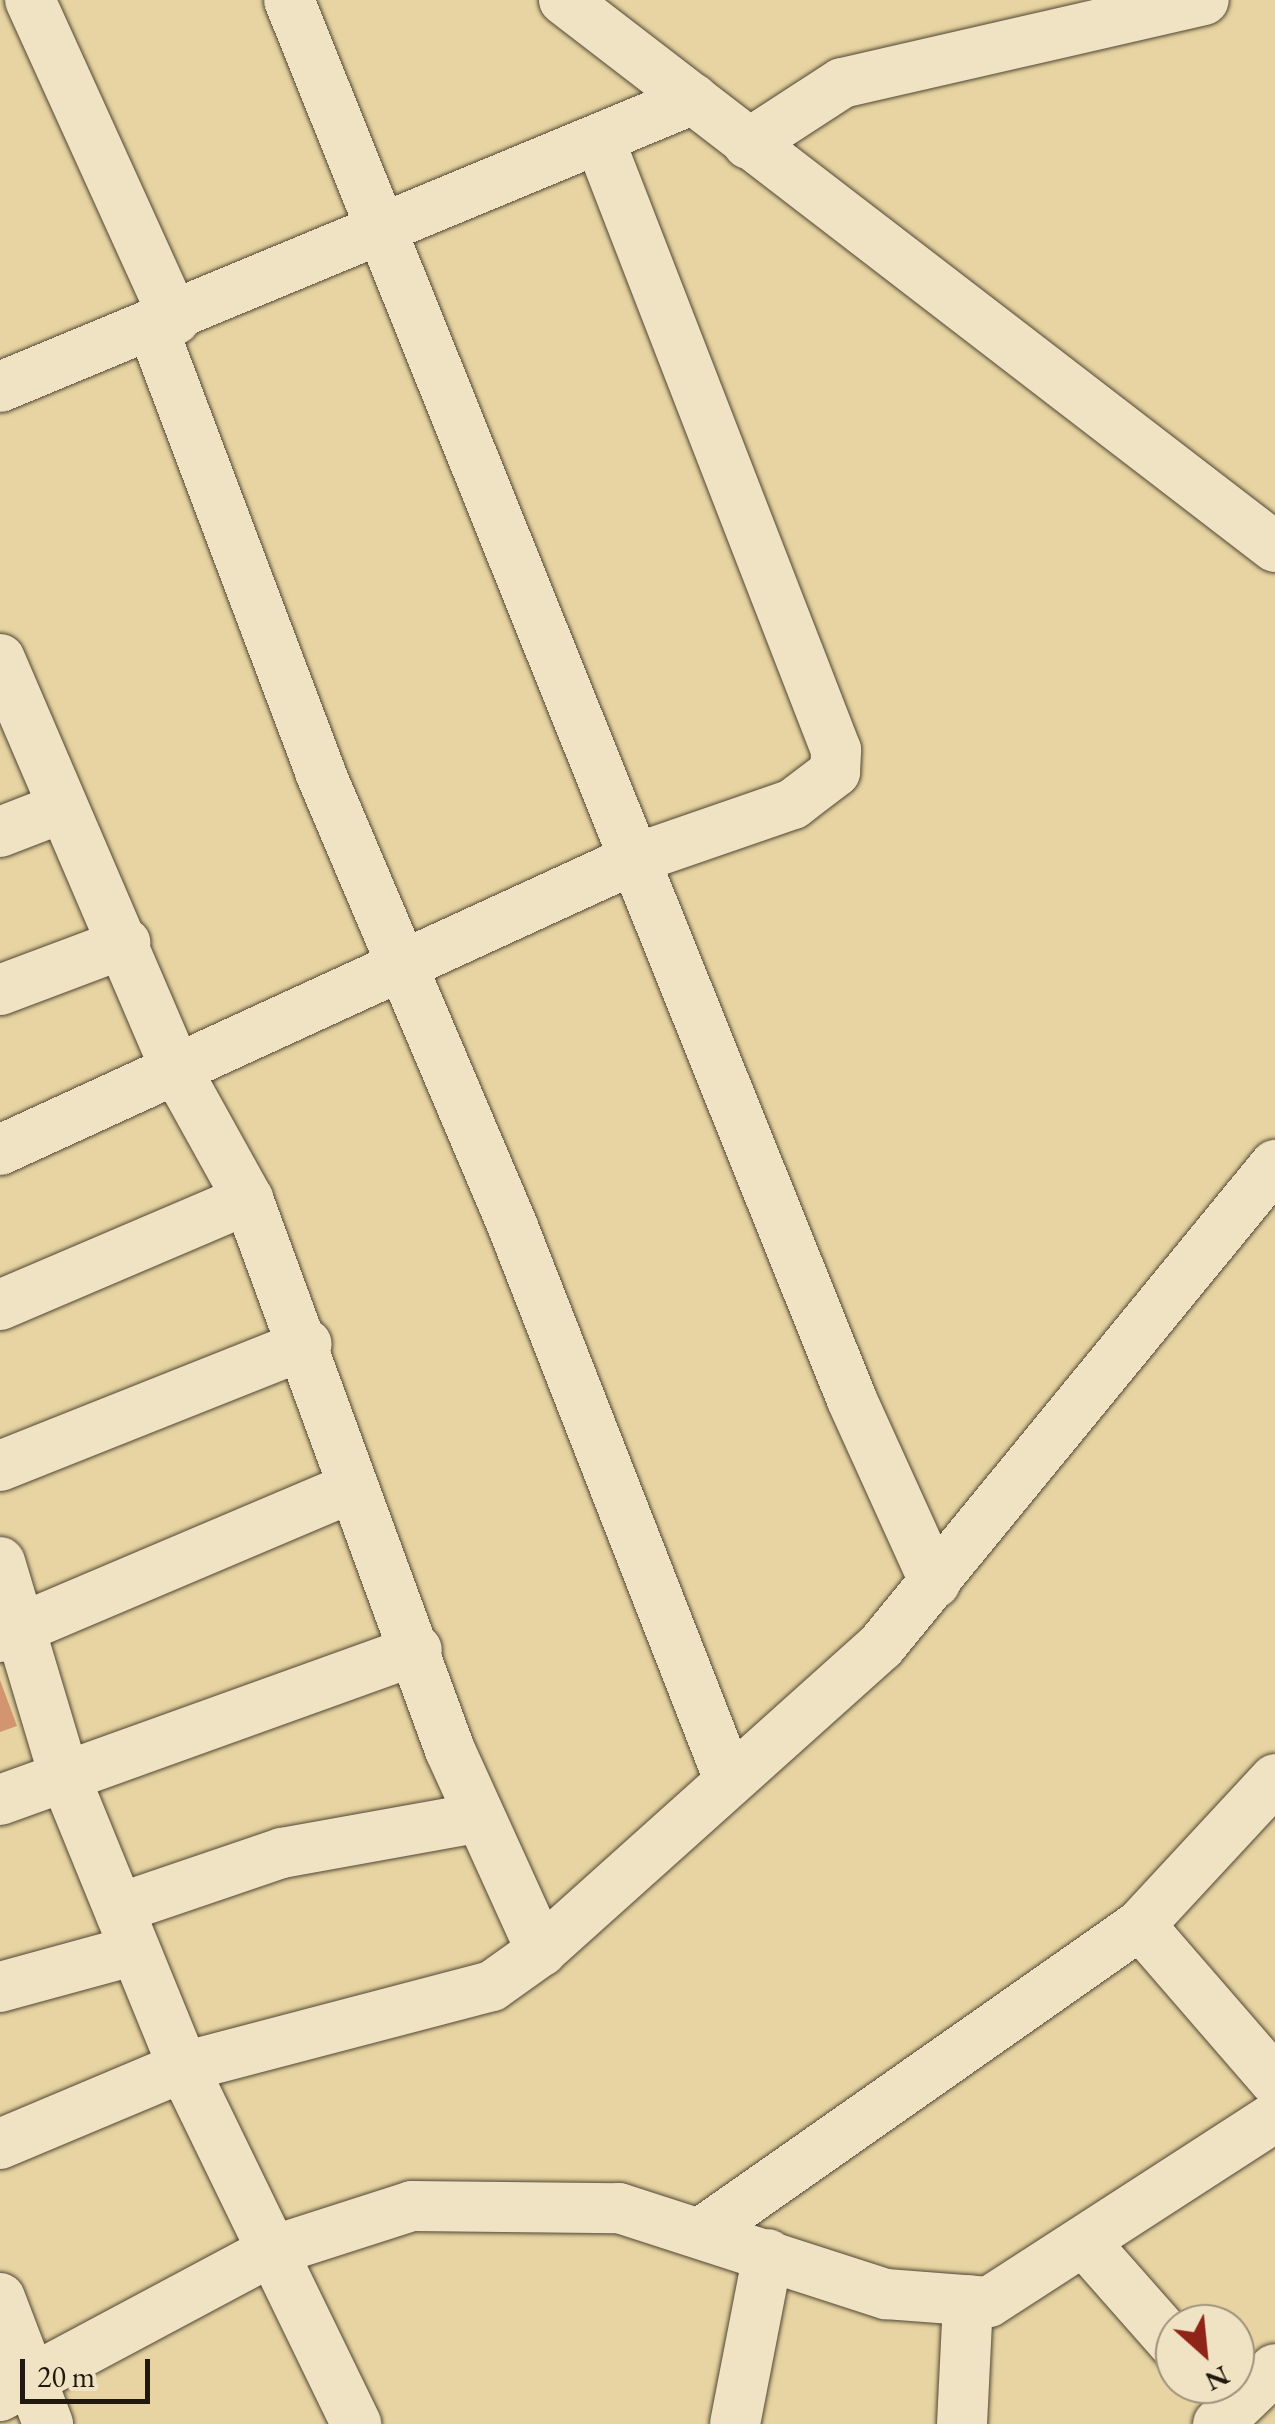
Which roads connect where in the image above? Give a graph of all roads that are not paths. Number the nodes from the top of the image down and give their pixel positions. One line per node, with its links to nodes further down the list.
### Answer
1 (30, 0): 9 (street)
2 (289, 0): 8 (street)
3 (564, 0): 5 (street)
4 (1204, 0): 7 (street)
5 (694, 99): 6 (street); 7 (street)
6 (599, 138): 8 (street); 15 (street)
7 (748, 144): 11 (street)
8 (384, 229): 9 (street); 15 (street)
9 (164, 325): 10 (street); 17 (street)
10 (0, 387)
11 (1275, 546)
12 (0, 659): 13 (street)
13 (62, 808): 14 (street); 16 (street)
14 (0, 832)
15 (634, 859): 17 (street); 28 (street)
16 (125, 943): 18 (street); 19 (street)
17 (406, 965): 19 (street); 32 (street)
18 (0, 990)
19 (176, 1069): 20 (street); 22 (street)
20 (0, 1150)
21 (1275, 1165): 28 (street)
22 (248, 1199): 23 (street); 24 (street)
23 (0, 1305)
24 (306, 1344): 25 (street); 26 (street)
25 (0, 1466)
26 (354, 1487): 29 (street); 30 (street)
27 (0, 1562): 29 (street)
28 (935, 1583): 32 (street)
29 (10, 1633): 31 (street)
30 (417, 1650): 31 (street); 35 (street)
31 (64, 1775): 34 (street); 37 (street)
32 (728, 1777): 38 (street)
33 (1275, 1780): 36 (street)
34 (0, 1800)
35 (476, 1818): 37 (street); 38 (street)
36 (1140, 1924): 41 (street); 44 (street)
37 (128, 1929): 39 (street); 40 (street)
38 (541, 1951): 40 (street)
39 (0, 1987)
40 (182, 2067): 43 (street); 46 (street)
41 (1275, 2081)
42 (1275, 2117): 45 (street)
43 (0, 2144)
44 (702, 2232): 46 (street); 47 (street)
45 (1086, 2244): 49 (street); 50 (street)
46 (272, 2251): 52 (street); 54 (street)
47 (768, 2254): 49 (street); 55 (street)
48 (0, 2298): 52 (street)
49 (968, 2300): 56 (street)
50 (1155, 2322)
51 (1275, 2369): 53 (street)
52 (26, 2401)
53 (1227, 2410)
54 (356, 2424)
55 (735, 2424)
56 (962, 2424)

